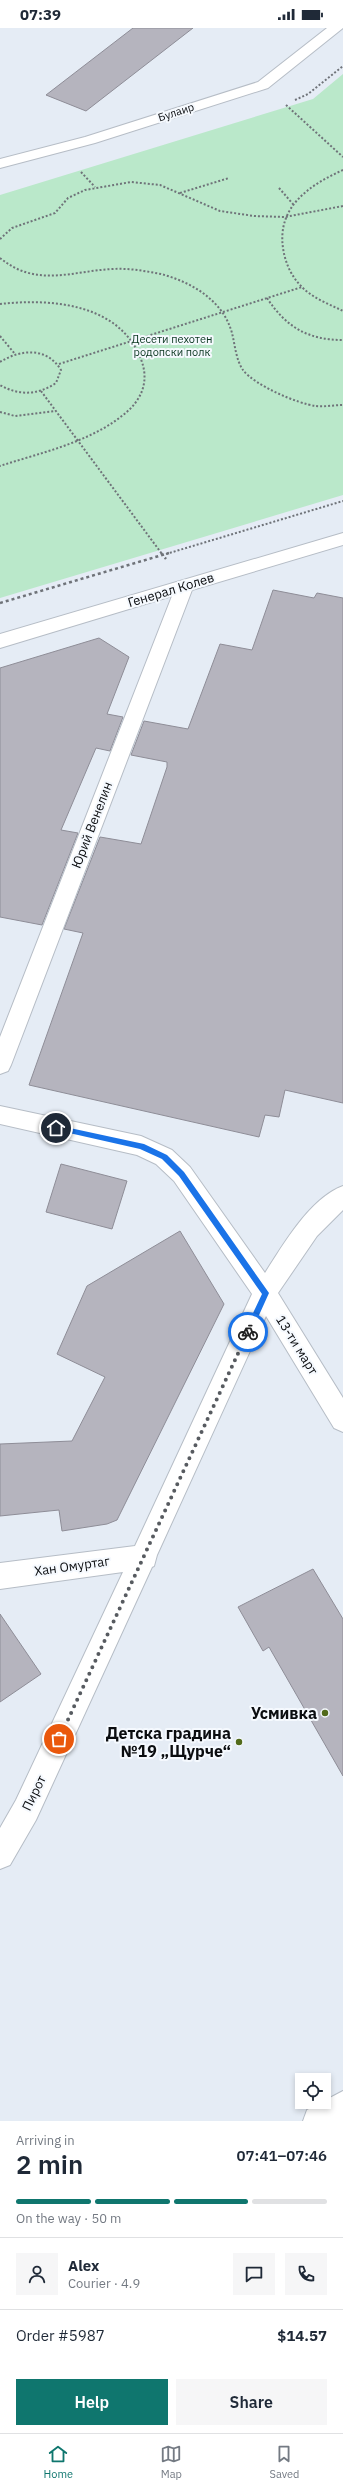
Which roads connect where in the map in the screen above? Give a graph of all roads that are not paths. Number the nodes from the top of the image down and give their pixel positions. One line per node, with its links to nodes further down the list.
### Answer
1 (336, 28): 2 (street, Булаир)
2 (0, 164)
3 (343, 539): 4 (street, Генерал Колев)
4 (185, 585): 5 (street, Генерал Колев); 6 (street, Юрий Венелин)
5 (0, 641)
6 (0, 1065)
7 (0, 1115): 9 (street, 13-ти март)
8 (343, 1196): 9 (street, Пирот)
9 (265, 1293): 10 (street, 13-ти март); 11 (street, Пирот)
10 (343, 1420)
11 (145, 1557): 12 (street, Хан Омуртаг); 13 (street, Пирот)
12 (0, 1576)
13 (0, 1855)
14 (343, 2106): 15 (street)
15 (318, 2121)

